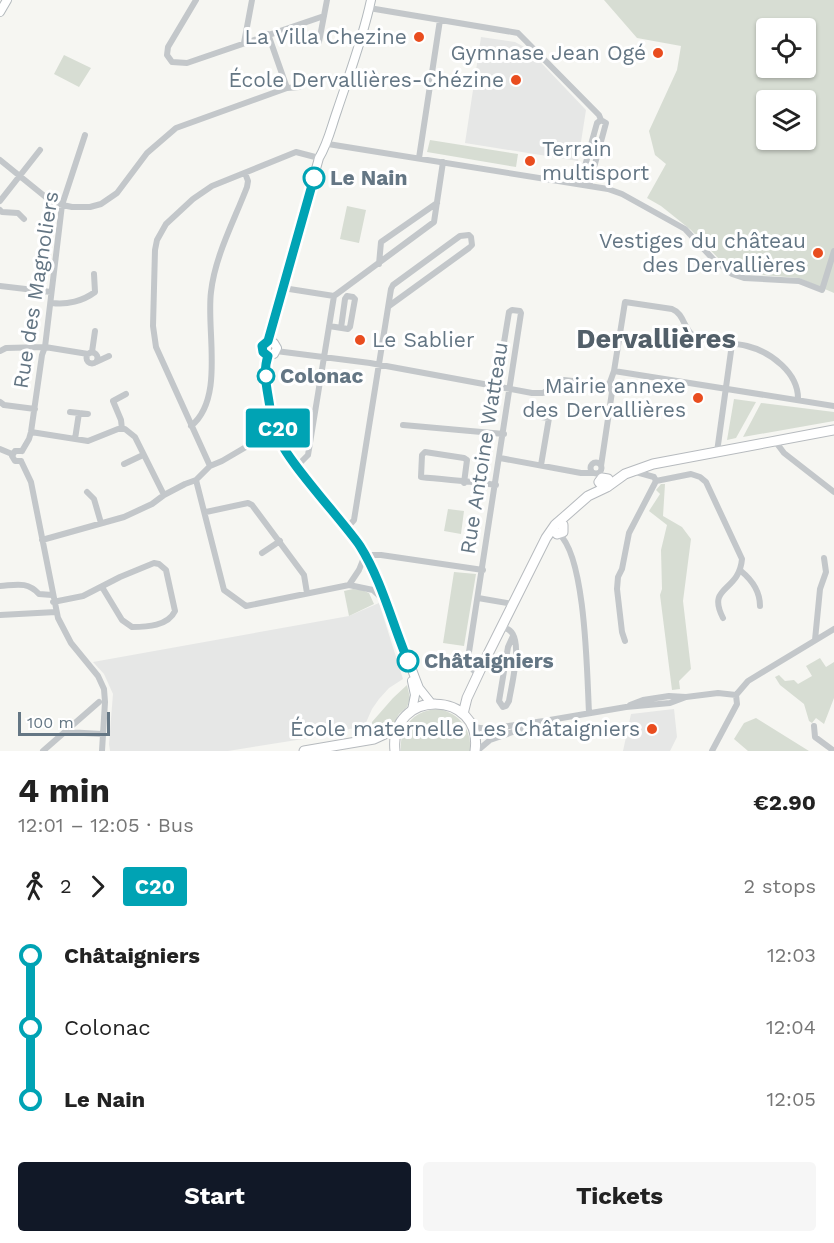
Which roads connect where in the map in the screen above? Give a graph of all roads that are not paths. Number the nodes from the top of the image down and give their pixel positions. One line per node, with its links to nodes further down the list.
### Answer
1 (7, 0): 6 (main road)
2 (196, 0): 11 (street)
3 (252, 0): 11 (street)
4 (327, 0): 7 (street)
5 (370, 4): 8 (street); 16 (main road)
6 (0, 12)
7 (324, 16): 9 (street); 10 (street)
8 (441, 20): 14 (street); 19 (street)
9 (268, 34): 11 (street); 13 (street)
10 (319, 42)
11 (244, 43)
12 (299, 87): 13 (street)
13 (287, 88): 28 (street)
14 (601, 120): 24 (street); 25 (street)
15 (85, 135): 28 (street, Rue des Magnoliers)
16 (328, 144): 18 (main road); 19 (street)
17 (40, 150): 23 (street)
18 (319, 158): 22 (street); 35 (main road)
19 (419, 158): 21 (street)
20 (0, 160): 23 (street)
21 (443, 162): 24 (street); 27 (street)
22 (245, 173): 66 (street); 66 (street)
23 (20, 176): 26 (street); 28 (street)
24 (580, 184): 25 (street)
25 (589, 186): 31 (street)
26 (0, 201)
27 (437, 203): 32 (street); 32 (street)
28 (62, 205): 36 (street, Rue des Magnoliers)
29 (0, 210): 30 (street)
30 (24, 219)
31 (834, 251)
32 (378, 264): 37 (street)
33 (94, 274): 38 (street)
34 (0, 286): 36 (street)
35 (282, 288): 37 (street); 47 (main road)
36 (51, 292): 38 (street, Rue des Magnoliers)
37 (334, 296): 40 (street)
38 (52, 303): 44 (street, Rue des Magnoliers)
39 (389, 306): 39 (street); 50 (street)
40 (329, 326): 41 (street); 49 (street)
41 (341, 328): 41 (street)
42 (95, 331): 46 (street)
43 (732, 344): 51 (street); 54 (street); 57 (street)
44 (45, 346): 45 (street); 46 (street); 60 (street, Rue des Magnoliers)
45 (0, 351)
46 (90, 353): 48 (street)
47 (272, 353): 49 (street); 67 (main road)
48 (109, 356)
49 (325, 357): 50 (street); 87 (street)
50 (379, 364): 53 (street); 99 (street)
51 (614, 371): 52 (street); 54 (street)
52 (609, 385): 55 (street); 89 (street)
53 (497, 386): 55 (street); 55 (street, Rue Antoine Watteau)
54 (726, 388): 57 (street); 78 (street)
55 (511, 389): 71 (street, Rue Antoine Watteau)
56 (126, 394): 68 (street)
57 (798, 400): 59 (street)
58 (0, 402): 60 (street)
59 (834, 406)
60 (35, 409): 70 (street, Rue des Magnoliers)
61 (70, 412): 62 (street)
62 (79, 413): 63 (street); 74 (street)
63 (88, 414)
64 (541, 417): 85 (street)
65 (403, 424): 71 (street)
66 (191, 426): 86 (street)
67 (271, 427): 72 (main road); 73 (main road)
68 (122, 429): 74 (street); 80 (street)
69 (834, 430): 75 (main road)
70 (31, 432): 74 (street); 77 (street, Rue des Magnoliers)
71 (504, 434): 81 (street, Rue Antoine Watteau)
72 (268, 438): 73 (main road); 86 (street)
73 (279, 438): 87 (main road)
74 (75, 439)
75 (775, 441): 78 (main road); 95 (street)
76 (0, 449): 79 (street)
77 (22, 451): 79 (street); 82 (street)
78 (717, 452): 83 (main road)
79 (12, 454): 82 (street)
80 (143, 455): 84 (street); 96 (street)
81 (500, 458): 85 (street); 93 (street, Rue Antoine Watteau)
82 (21, 461): 101 (street)
83 (661, 462): 88 (main road); 90 (street)
84 (124, 464)
85 (541, 465): 89 (street)
86 (210, 466): 91 (street)
87 (297, 466): 99 (main road)
88 (628, 473): 89 (main road); 90 (street)
89 (600, 475): 100 (main road)
90 (655, 479): 107 (street); 124 (street)
91 (196, 480): 96 (street); 97 (street)
92 (464, 483): 92 (street); 93 (street)
93 (496, 485): 106 (street, Rue Antoine Watteau)
94 (87, 492): 98 (street)
95 (834, 492)
96 (164, 495): 98 (street)
97 (206, 512): 102 (street); 111 (street)
98 (101, 524): 101 (street)
99 (347, 528): 104 (main road)
100 (559, 530): 115 (main road); 133 (street)
101 (42, 540): 112 (street)
102 (280, 541): 103 (street); 111 (street)
103 (262, 553)
104 (365, 555): 106 (street); 108 (street); 114 (main road)
105 (824, 558): 123 (street)
106 (483, 570): 113 (street, Rue Antoine Watteau)
107 (741, 571): 116 (street); 119 (street)
108 (350, 585): 111 (street); 114 (street)
109 (0, 586): 112 (street)
110 (102, 586): 110 (street); 112 (street)
111 (308, 593)
112 (53, 598): 117 (street)
113 (478, 598): 115 (street); 127 (street, Rue Antoine Watteau)
114 (385, 601): 125 (main road)
115 (513, 604): 120 (main road)
116 (760, 606)
117 (56, 612): 118 (street); 140 (street)
118 (0, 615)
119 (723, 618)
120 (501, 628): 122 (street); 126 (main road)
121 (833, 633): 123 (street)
122 (513, 636): 122 (street)
123 (815, 640): 128 (street)
124 (625, 641)
125 (403, 649): 130 (main road); 132 (main road)
126 (483, 664): 127 (main road); 134 (main road)
127 (476, 673): 131 (main road)
128 (736, 695): 133 (street); 146 (street)
129 (99, 702): 139 (street)
130 (431, 703): 131 (main road); 132 (main road)
131 (451, 706): 134 (main road)
132 (412, 710): 138 (main road)
133 (589, 713): 135 (street)
134 (463, 714): 137 (main road)
135 (544, 722): 137 (street); 145 (street)
136 (814, 726): 147 (street)
137 (473, 727): 145 (main road)
138 (398, 728): 143 (main road); 144 (main road)
139 (64, 732): 140 (street); 141 (street)
140 (103, 734): 142 (street)
141 (43, 751)
142 (102, 751)
143 (304, 751)
144 (395, 751)
145 (476, 751)
146 (712, 751)
147 (834, 751)

